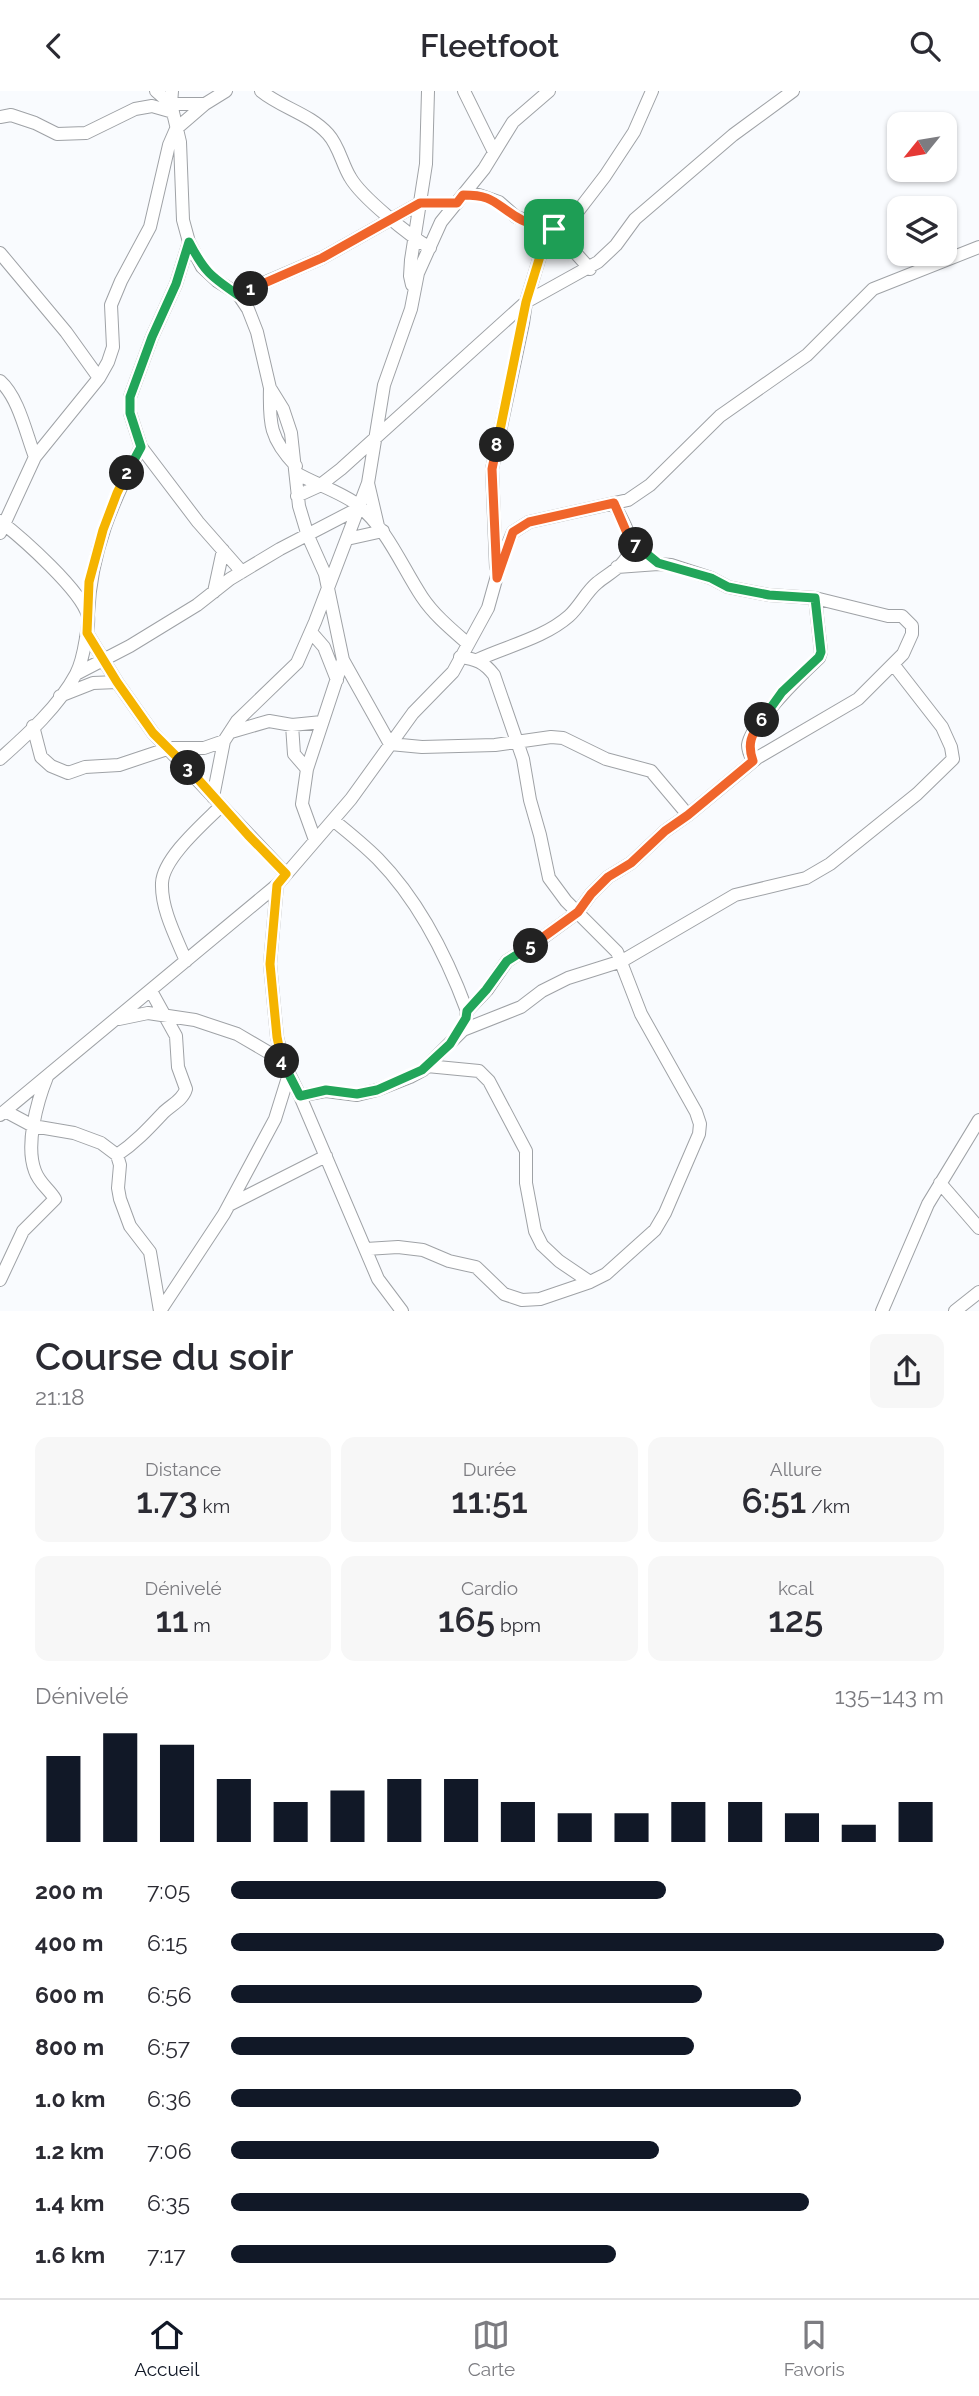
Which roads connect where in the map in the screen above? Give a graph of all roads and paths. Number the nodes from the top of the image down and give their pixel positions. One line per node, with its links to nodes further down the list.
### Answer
1 (156, 91): 9 (street)
2 (226, 91): 10 (street)
3 (261, 91): 16 (street)
4 (428, 91): 15 (street)
5 (464, 91): 13 (street)
6 (549, 91): 13 (street)
7 (652, 91): 17 (street)
8 (793, 91): 23 (street)
9 (172, 102): 10 (street); 11 (street); 12 (street)
10 (205, 104): 12 (street)
11 (0, 117)
12 (176, 129): 19 (street); 27 (street)
13 (494, 152): 14 (street)
14 (460, 199): 15 (street); 17 (street); 20 (street)
15 (420, 204): 16 (street); 18 (street); 20 (street)
16 (393, 219): 18 (street); 25 (street)
17 (554, 229): 23 (street); 26 (street)
18 (414, 240): 20 (street); 24 (street)
19 (189, 242): 25 (street); 31 (street)
20 (432, 243): 24 (street)
21 (979, 247): 37 (street)
22 (0, 253): 27 (street)
23 (590, 269): 26 (street)
24 (414, 294): 30 (street)
25 (238, 295): 29 (street)
26 (526, 302): 30 (street); 48 (street)
27 (99, 378): 32 (street)
28 (0, 381): 32 (street)
29 (270, 388): 33 (street); 33 (street)
30 (375, 439): 34 (street); 35 (street)
31 (141, 447): 44 (street); 52 (street)
32 (35, 457): 39 (street)
33 (296, 469): 35 (street); 36 (street)
34 (368, 483): 38 (street); 40 (street)
35 (319, 486): 36 (street); 38 (street)
36 (297, 496): 41 (street)
37 (614, 503): 43 (street); 48 (street)
38 (357, 507): 40 (street); 41 (street); 42 (street)
39 (1, 526): 52 (street)
40 (380, 528): 42 (street); 56 (street)
41 (308, 536): 47 (street); 49 (street)
42 (347, 539): 49 (street)
43 (630, 540): 45 (street); 46 (street)
44 (223, 550): 47 (street); 50 (street)
45 (658, 563): 46 (street); 51 (street)
46 (617, 567): 60 (street)
47 (242, 572): 50 (street)
48 (497, 578): 56 (street)
49 (327, 585): 53 (street); 54 (street)
50 (214, 592): 58 (street)
51 (815, 598): 61 (street); 76 (street)
52 (88, 614): 55 (street)
53 (334, 623): 54 (street); 59 (street)
54 (313, 627): 63 (street); 66 (street)
55 (87, 633): 58 (street); 62 (street)
56 (467, 643): 57 (street)
57 (460, 657): 60 (street); 73 (street)
58 (104, 659): 62 (street); 64 (street)
59 (343, 660): 63 (street); 73 (street)
60 (477, 660): 72 (street)
61 (893, 664): 76 (street); 89 (street)
62 (76, 674): 65 (street)
63 (337, 680): 68 (street)
64 (117, 682): 65 (street); 74 (street)
65 (60, 696): 70 (street)
66 (256, 704): 67 (street); 71 (street)
67 (269, 722): 69 (street); 71 (street)
68 (322, 722): 69 (street); 77 (street)
69 (292, 725): 77 (street)
70 (33, 726): 74 (street); 75 (street)
71 (228, 736): 74 (street); 78 (street)
72 (516, 742): 73 (street); 79 (street); 85 (street)
73 (390, 744): 80 (street)
74 (170, 748): 78 (street)
75 (0, 759)
76 (753, 761): 79 (street)
77 (307, 769): 81 (street)
78 (217, 801): 82 (street); 88 (street)
79 (688, 815): 84 (street)
80 (333, 820): 81 (street); 92 (street)
81 (315, 841): 82 (street)
82 (286, 874): 83 (street)
83 (277, 885): 88 (street); 95 (street)
84 (591, 894): 85 (street); 86 (street)
85 (566, 901): 86 (street); 87 (street)
86 (578, 912): 87 (street); 89 (street)
87 (561, 925): 92 (street)
88 (186, 961): 90 (street)
89 (622, 961): 92 (street); 113 (street)
90 (151, 991): 91 (street); 93 (street)
91 (165, 1015): 93 (street); 95 (street); 106 (street)
92 (469, 1018): 94 (street)
93 (117, 1019): 98 (street)
94 (454, 1039): 96 (street); 97 (street)
95 (283, 1061): 99 (street)
96 (427, 1066): 97 (street); 101 (street)
97 (447, 1067): 113 (street)
98 (48, 1075): 100 (street); 102 (street)
99 (289, 1075): 101 (street); 109 (street)
100 (25, 1094): 102 (street); 103 (street)
101 (300, 1096): 107 (street)
102 (37, 1107): 105 (street)
103 (2, 1113): 105 (street)
104 (979, 1121): 108 (street)
105 (33, 1126): 106 (street); 112 (street)
106 (117, 1155): 109 (street)
107 (326, 1156): 109 (street); 111 (street)
108 (940, 1183): 110 (street); 116 (street)
109 (229, 1205)
110 (979, 1229)
111 (366, 1249): 113 (street); 115 (street)
112 (0, 1280)
113 (590, 1282)
114 (979, 1292): 117 (street)
115 (402, 1311)
116 (881, 1311)
117 (955, 1311)

